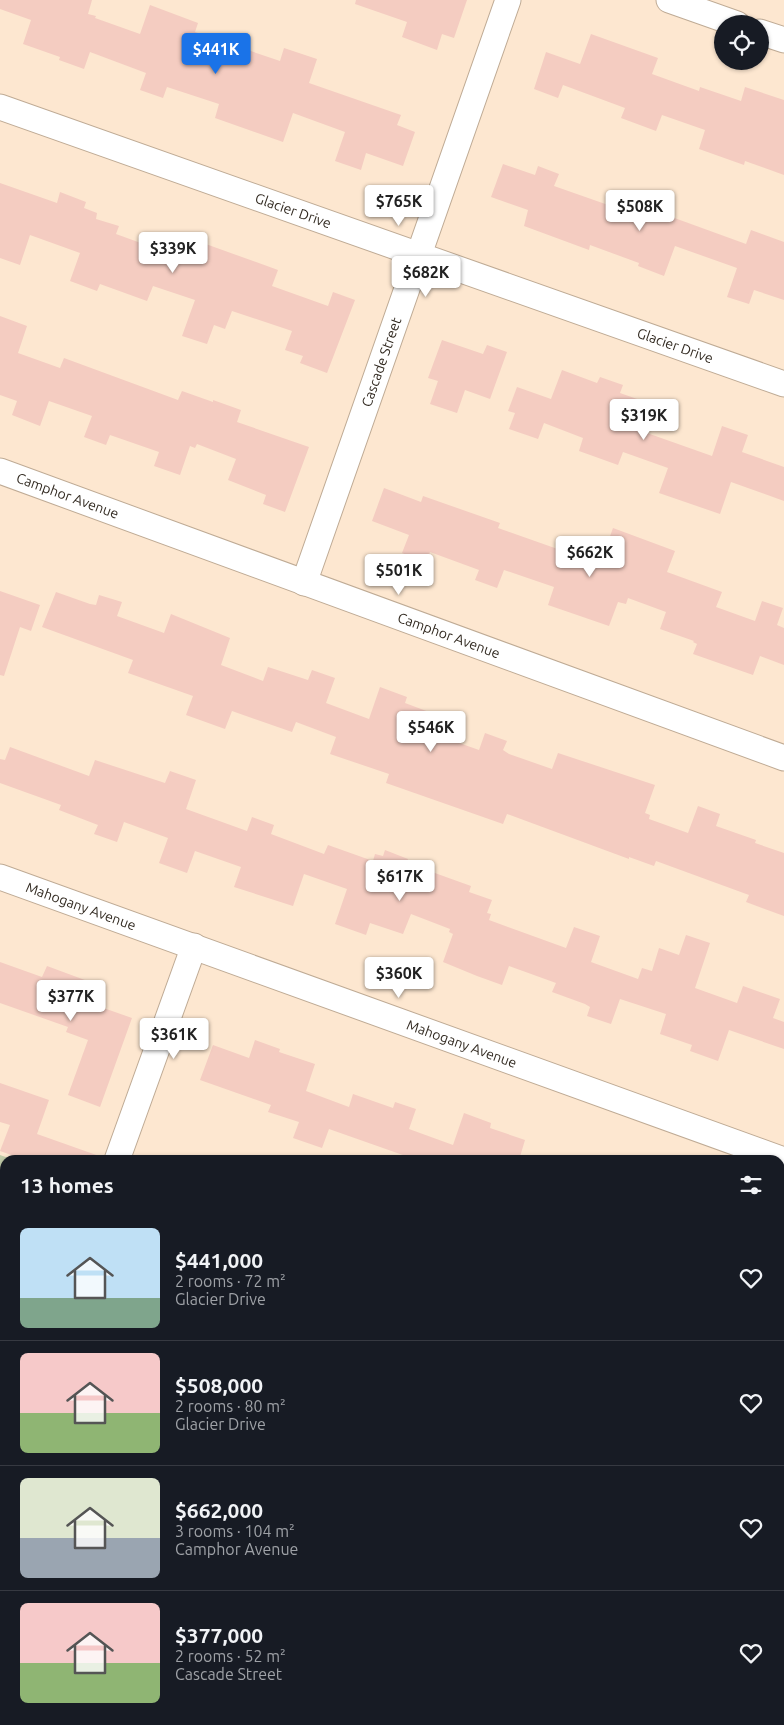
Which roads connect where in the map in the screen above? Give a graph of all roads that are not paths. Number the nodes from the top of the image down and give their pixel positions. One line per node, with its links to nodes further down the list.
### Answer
1 (508, 0): 7 (street, Cascade Street)
2 (669, 0): 3 (street)
3 (714, 16)
4 (769, 35): 5 (street)
5 (784, 40)
6 (0, 107): 7 (street, Glacier Drive)
7 (419, 255): 8 (street, Glacier Drive); 10 (street, Cascade Street)
8 (784, 384)
9 (0, 472): 10 (street, Camphor Avenue)
10 (304, 583): 11 (street, Camphor Avenue)
11 (784, 758)
12 (0, 877): 13 (street, Mahogany Avenue)
13 (194, 946): 14 (street); 15 (street, Mahogany Avenue)
14 (119, 1155)
15 (764, 1155)

